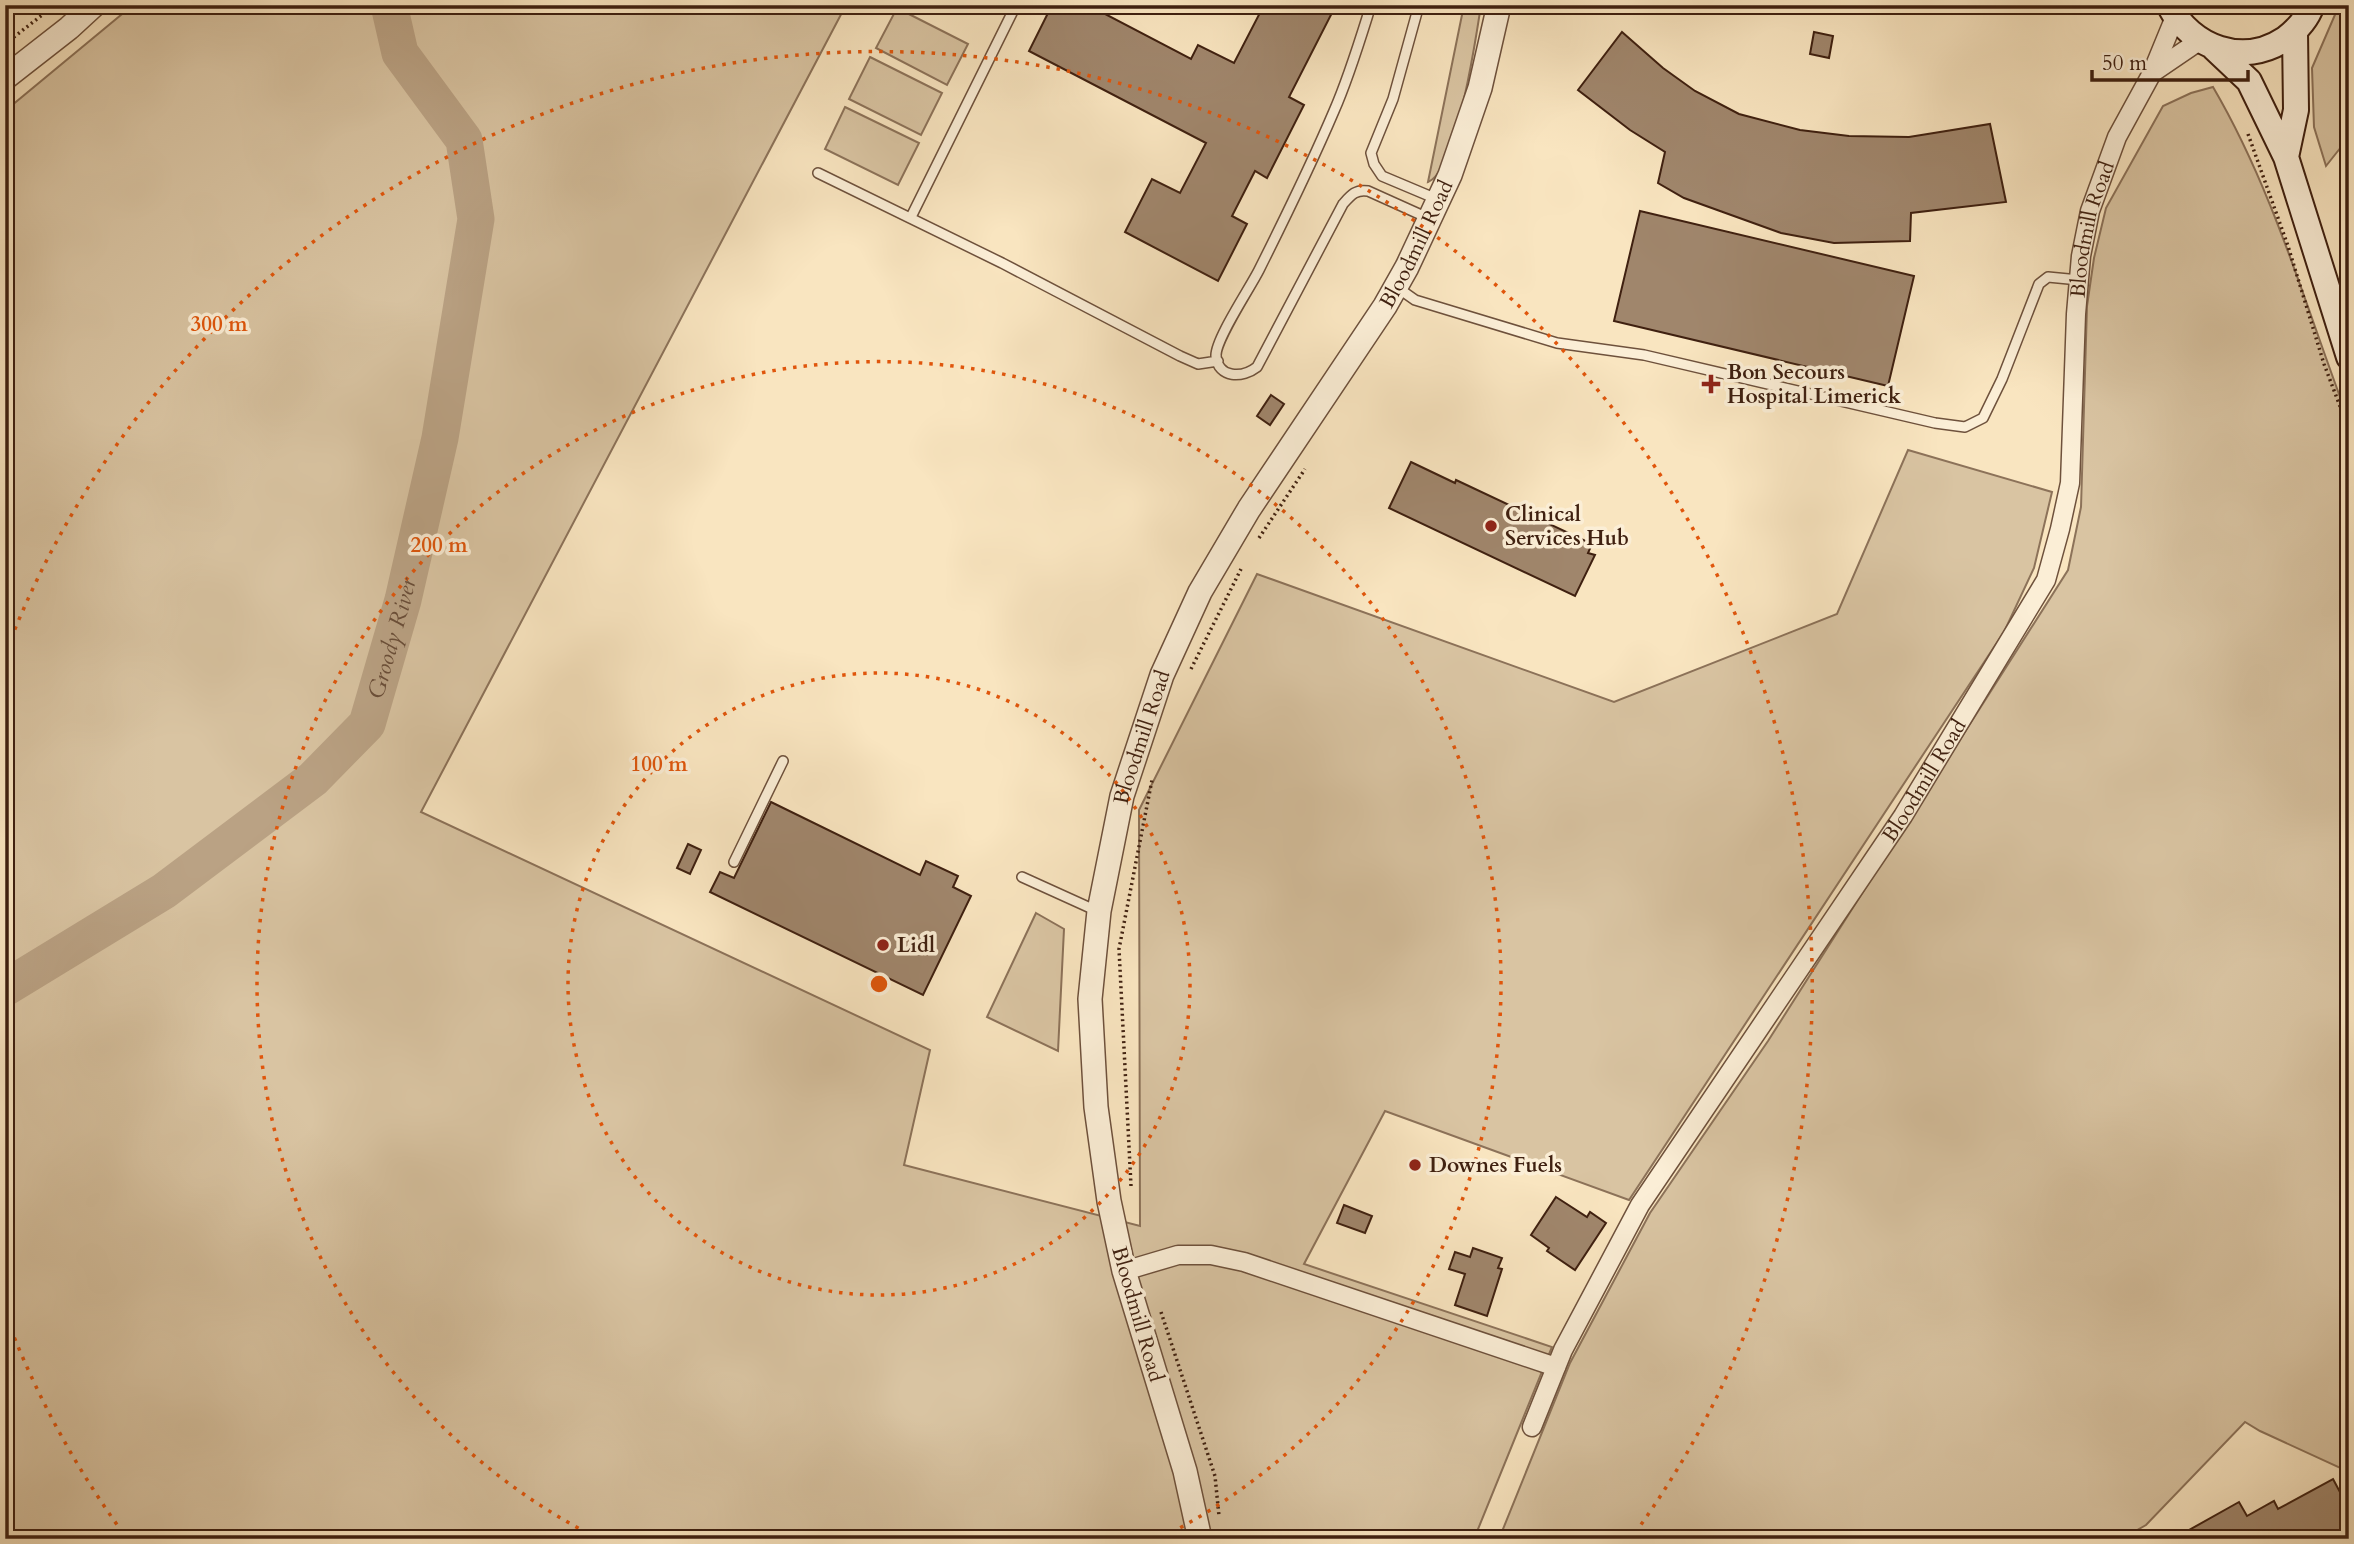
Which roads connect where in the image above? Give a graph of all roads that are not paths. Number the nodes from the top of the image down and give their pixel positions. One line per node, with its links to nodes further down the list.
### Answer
1 (94, 5): 11 (street)
2 (1016, 5): 15 (lane)
3 (1371, 5): 19 (lane)
4 (1419, 5): 14 (lane)
5 (1499, 5): 14 (street, Bloodmill Road)
6 (2312, 5): 8 (main road)
7 (2172, 11): 9 (main road); 10 (street, Bloodmill Road)
8 (2295, 32): 9 (main road); 12 (main road)
9 (2207, 44): 10 (street, Bloodmill Road); 12 (main road)
10 (2152, 73): 16 (street, Bloodmill Road)
11 (5, 78)
12 (2286, 157): 18 (main road)
13 (818, 173): 15 (lane)
14 (1434, 209): 17 (street, Bloodmill Road); 19 (lane)
15 (911, 217): 19 (lane)
16 (2079, 280): 17 (lane); 25 (street, Bloodmill Road)
17 (1397, 287): 23 (street, Bloodmill Road)
18 (2349, 357)
19 (1218, 361)
20 (783, 761): 21 (lane)
21 (734, 862)
22 (1022, 877): 23 (lane)
23 (1099, 911): 24 (street, Bloodmill Road)
24 (1124, 1270): 25 (street); 27 (street, Bloodmill Road)
25 (1556, 1367): 26 (street, Bloodmill Road)
26 (1532, 1427)
27 (1200, 1539)

